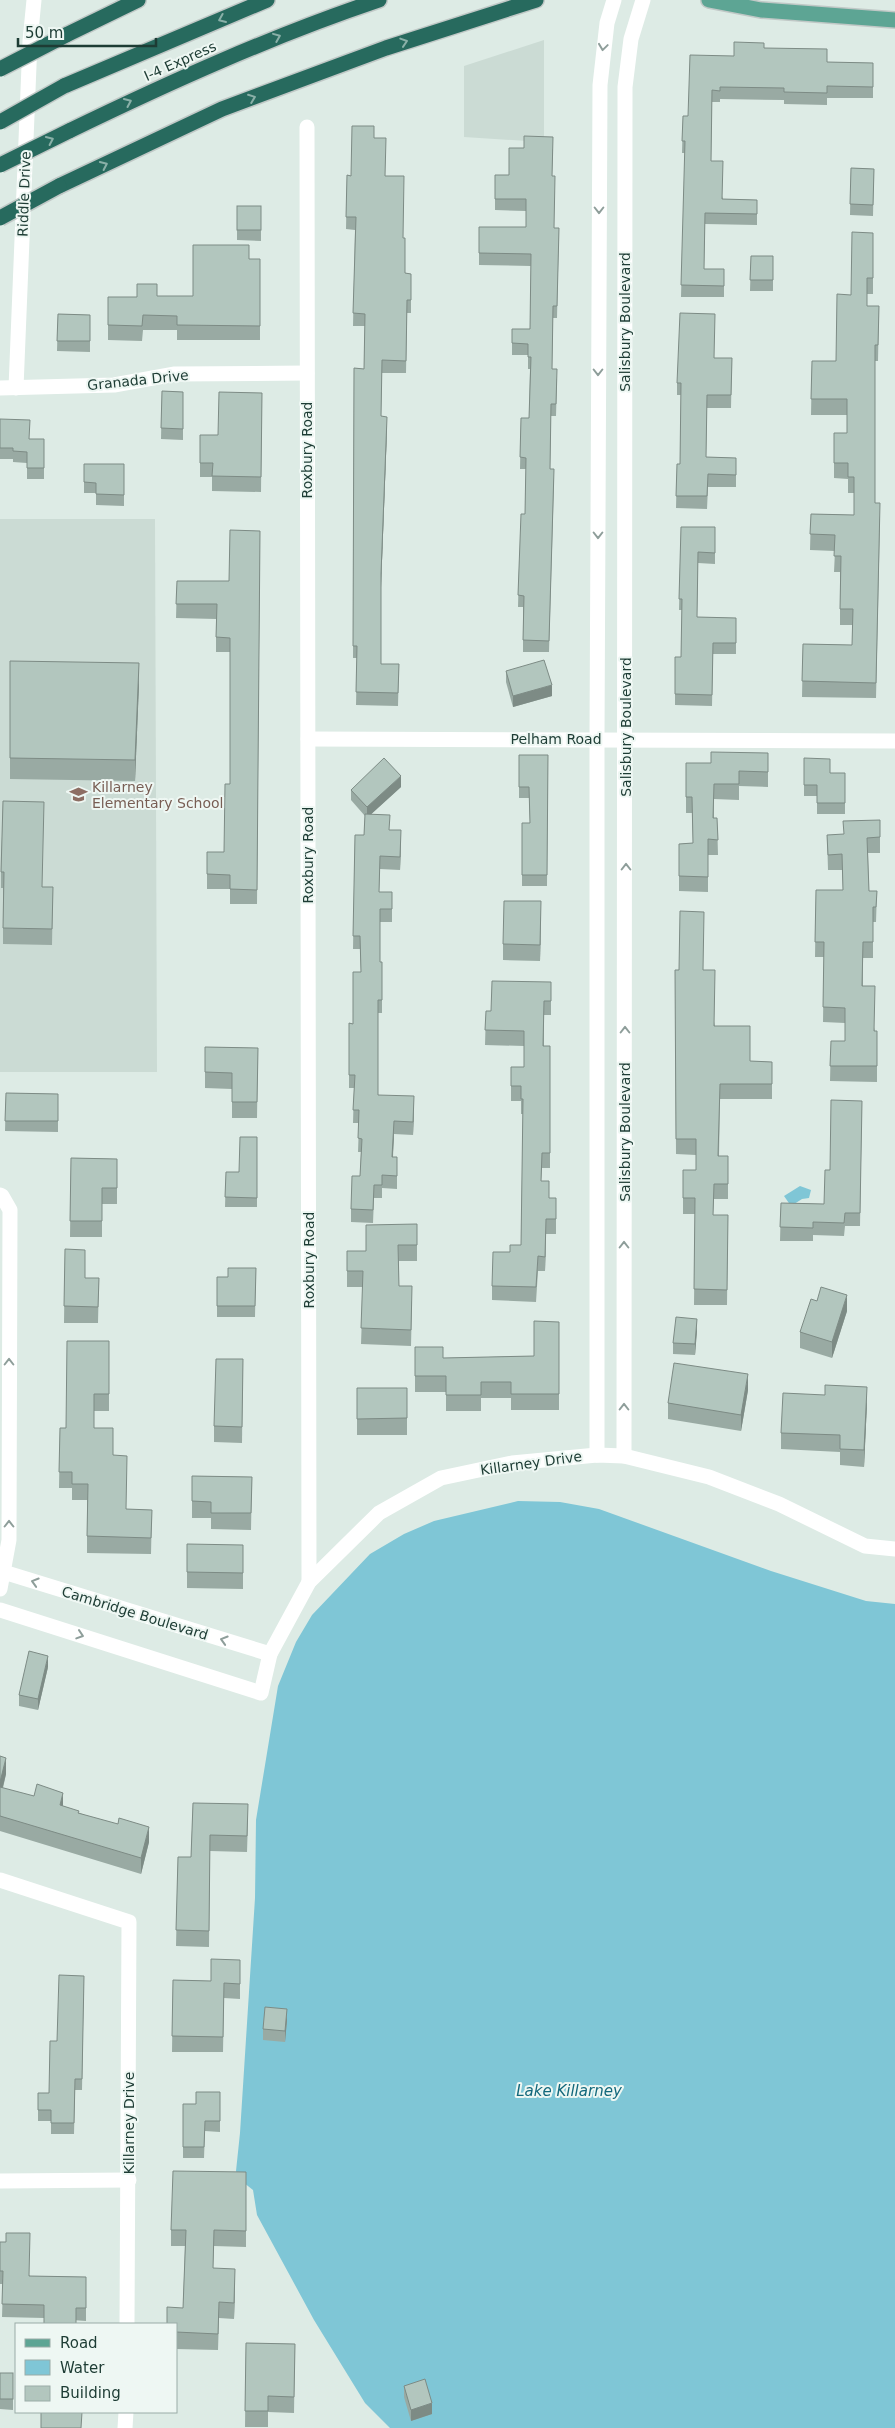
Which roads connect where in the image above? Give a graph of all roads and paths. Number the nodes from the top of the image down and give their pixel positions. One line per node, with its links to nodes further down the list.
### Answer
1 (34, 0): 17 (street, Riddle Drive)
2 (138, 0): 10 (highway, bridge)
3 (267, 0): 11 (highway, I-4 Express, one-way to 11, bridge)
4 (379, 0): 13 (highway, I-4 Express, one-way to 4, bridge)
5 (536, 0): 14 (highway, one-way to 5, bridge)
6 (614, 0): 18 (street, Salisbury Boulevard, one-way to 18)
7 (643, 0): 20 (street, Salisbury Boulevard)
8 (708, 0): 9 (main road)
9 (895, 20)
10 (0, 69)
11 (0, 122)
12 (307, 127): 15 (street, Roxbury Road)
13 (0, 165)
14 (0, 218)
15 (307, 373): 17 (street, Granada Drive); 19 (street, Roxbury Road)
16 (0, 388): 17 (street, Granada Drive)
17 (16, 388)
18 (597, 738): 19 (street, Pelham Road); 20 (street, Pelham Road); 23 (street, Salisbury Boulevard)
19 (308, 739): 27 (street, Roxbury Road)
20 (626, 739): 21 (street, Pelham Road); 24 (street, Salisbury Boulevard, one-way to 20)
21 (895, 741)
22 (0, 1195): 26 (street, one-way to 22)
23 (597, 1455): 24 (street, Killarney Drive); 27 (street, Killarney Drive)
24 (624, 1456): 25 (street, Killarney Drive)
25 (895, 1549)
26 (2, 1572): 28 (street); 30 (street, Cambridge Boulevard, one-way to 26)
27 (309, 1582): 30 (street, Killarney Drive)
28 (0, 1589)
29 (0, 1610): 30 (street, Killarney Drive, one-way to 30)
30 (270, 1654)
31 (0, 1880): 32 (street, Killarney Drive)
32 (129, 2180): 33 (street); 34 (street, Killarney Drive)
33 (0, 2181)
34 (127, 2323)
35 (126, 2413): 36 (street)
36 (125, 2428)

